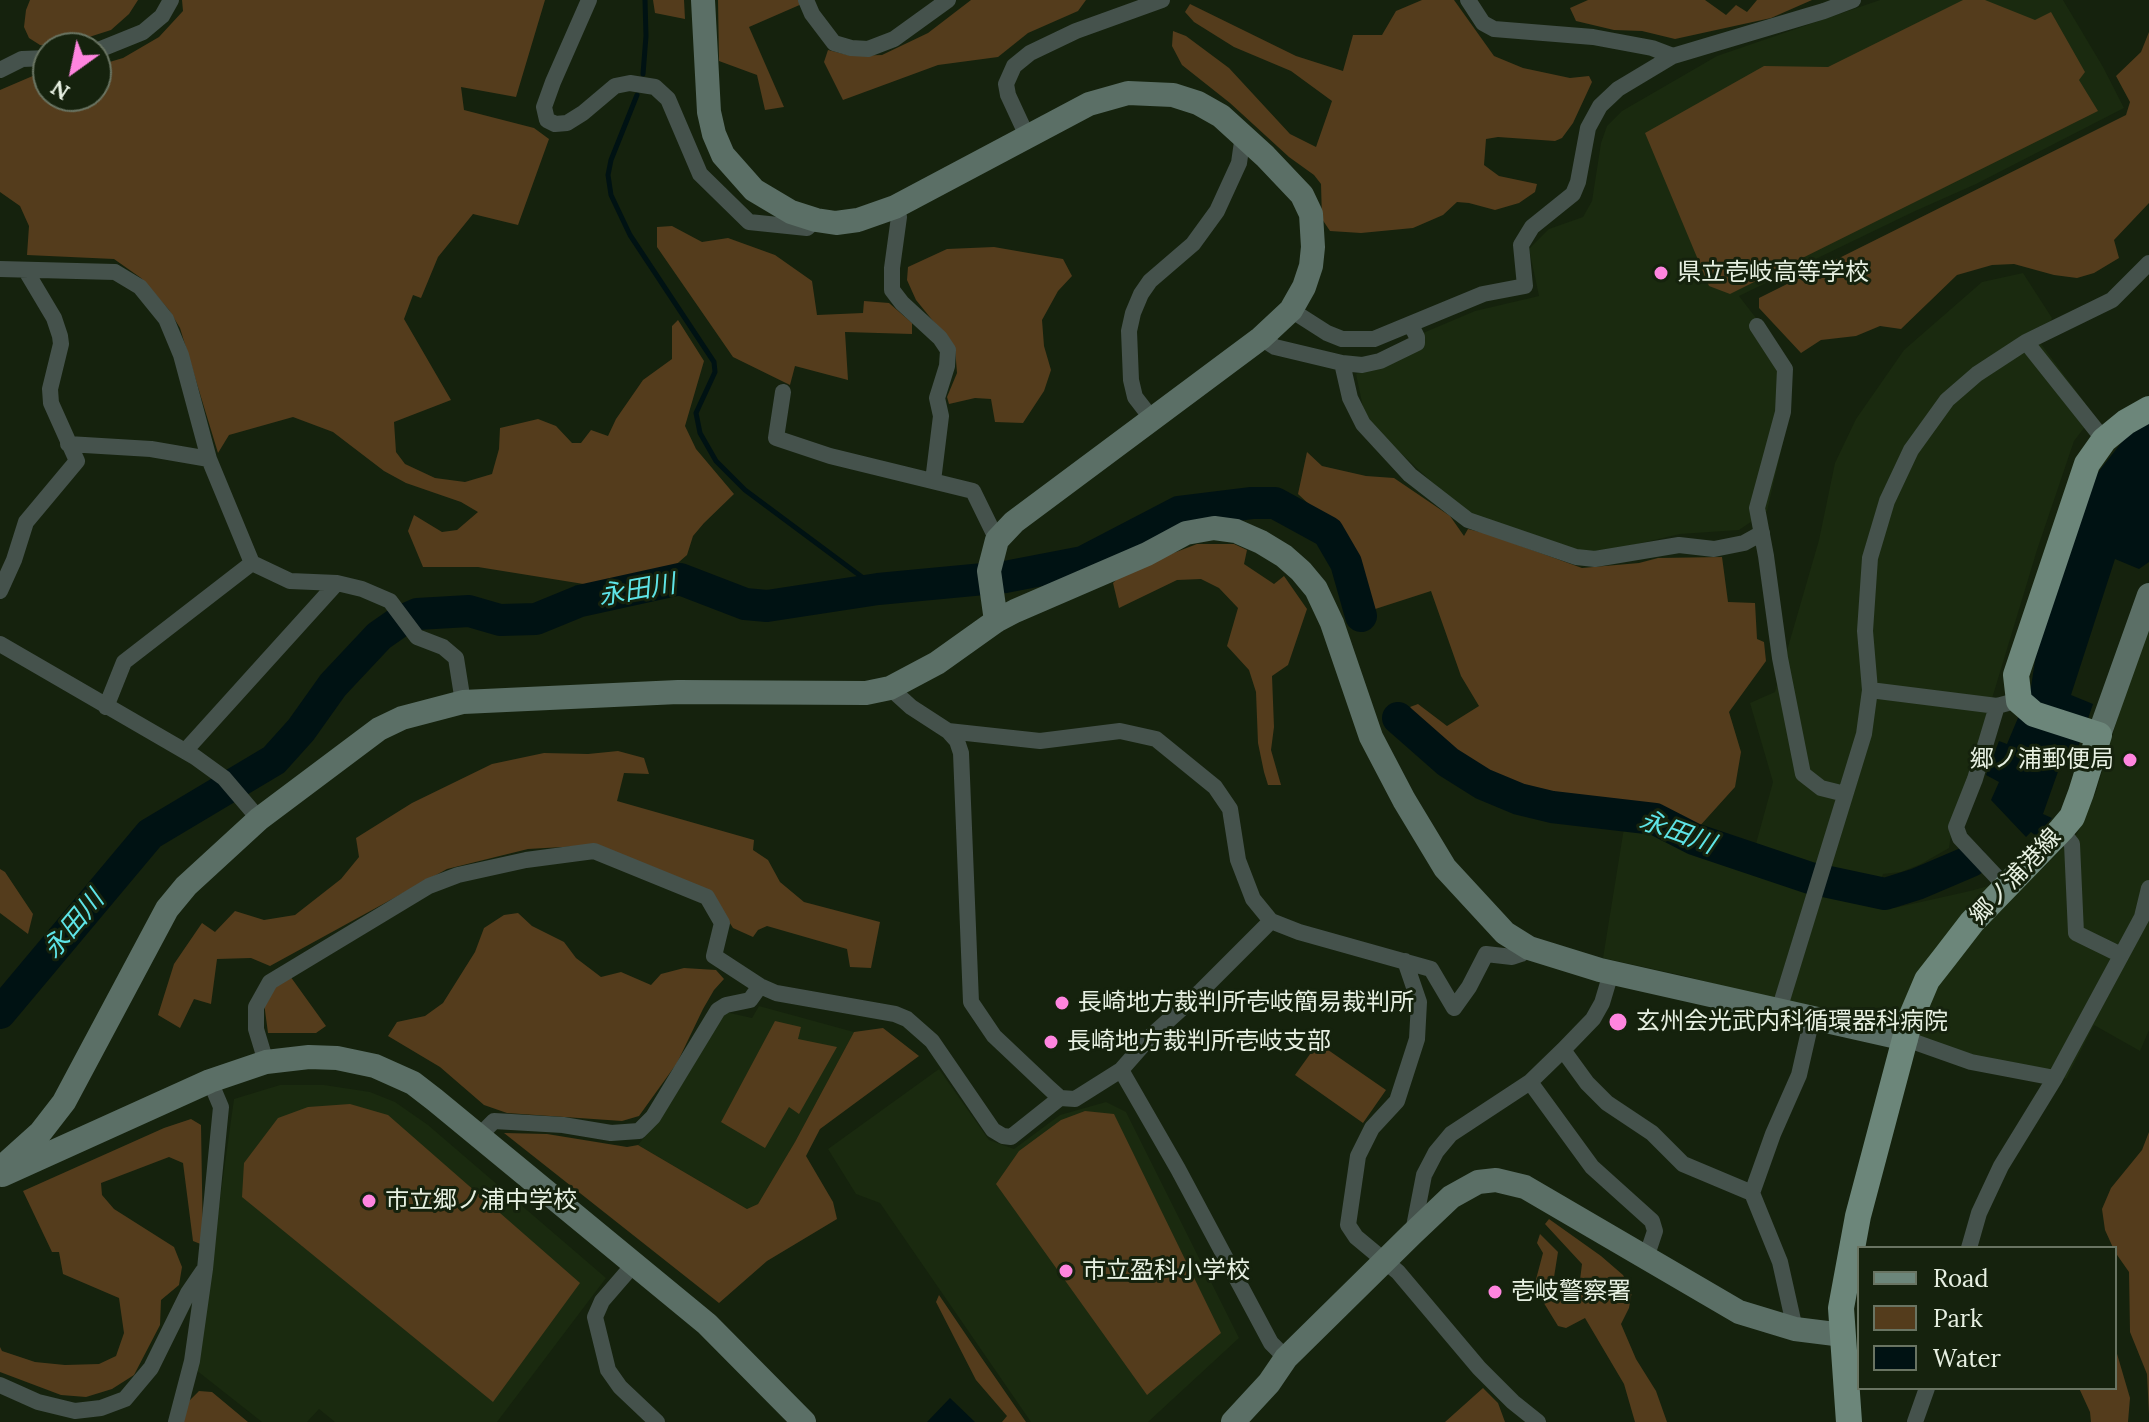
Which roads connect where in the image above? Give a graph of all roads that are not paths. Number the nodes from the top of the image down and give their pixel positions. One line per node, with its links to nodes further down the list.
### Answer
1 (171, 0): 10 (street)
2 (589, 0): 17 (street)
3 (703, 0): 17 (street)
4 (806, 0): 5 (street)
5 (948, 0)
6 (1162, 0): 9 (street)
7 (1468, 0): 11 (street)
8 (1853, 0): 11 (street)
9 (1138, 5): 15 (street)
10 (112, 45)
11 (1673, 56): 22 (street)
12 (32, 59): 13 (street)
13 (0, 70)
14 (1243, 135): 15 (street); 21 (street); 29 (street)
15 (1027, 136): 16 (street)
16 (895, 207): 17 (street); 33 (street)
17 (816, 220)
18 (2149, 263): 25 (street)
19 (0, 269): 20 (street)
20 (26, 271): 31 (street); 32 (street)
21 (1291, 310): 22 (street); 24 (street)
22 (1411, 325): 26 (street)
23 (1757, 326): 34 (street)
24 (1261, 338): 26 (street); 29 (street)
25 (2026, 342): 30 (street); 43 (street)
26 (1342, 363): 34 (street)
27 (783, 392): 33 (street)
28 (2149, 409): 30 (main road)
29 (1152, 419): 35 (street)
30 (2104, 440): 45 (main road)
31 (68, 444): 32 (street); 38 (street)
32 (209, 459): 36 (street)
33 (933, 481): 35 (street)
34 (1762, 533): 50 (street)
35 (997, 540): 40 (street)
36 (252, 563): 37 (street); 46 (street)
37 (337, 583): 44 (street); 49 (street)
38 (0, 591)
39 (2149, 595): 48 (street)
40 (996, 621): 42 (street); 56 (street)
41 (0, 644): 46 (street)
42 (890, 688): 44 (street); 47 (street)
43 (1870, 690): 45 (street); 50 (street)
44 (463, 702): 51 (street)
45 (2008, 703): 48 (main road); 53 (street)
46 (106, 707): 49 (street)
47 (948, 731): 55 (street); 70 (street)
48 (2092, 733): 52 (main road, 郷ノ浦港線)
49 (185, 751): 51 (street)
50 (1845, 794): 61 (street)
51 (259, 819): 72 (street)
52 (2061, 830): 53 (main road, 郷ノ浦港線); 57 (street)
53 (2007, 888): 63 (main road, 郷ノ浦港線)
54 (2149, 888): 57 (street)
55 (1271, 921): 58 (street); 66 (street)
56 (1529, 948): 58 (street); 59 (street)
57 (2121, 955): 67 (street)
58 (1405, 961): 78 (street)
59 (1611, 973): 61 (street); 64 (street)
60 (760, 986): 65 (street); 70 (street); 71 (street)
61 (1779, 1010): 62 (street)
62 (1812, 1018): 63 (street); 74 (street)
63 (1906, 1039): 67 (street); 82 (main road, 郷ノ浦港線)
64 (1563, 1050): 69 (street); 74 (street)
65 (266, 1062): 68 (street); 71 (street)
66 (1121, 1070): 70 (street); 83 (street)
67 (2055, 1078): 76 (street)
68 (210, 1081): 73 (street); 80 (street)
69 (1530, 1082): 75 (street); 77 (street)
70 (1060, 1098)
71 (479, 1136): 79 (street)
72 (0, 1169)
73 (0, 1176)
74 (1752, 1193): 81 (street)
75 (1412, 1234): 77 (street); 78 (street)
76 (1970, 1246)
77 (1646, 1258): 81 (street)
78 (1385, 1261): 83 (street); 86 (street)
79 (634, 1264): 88 (street); 89 (street)
80 (205, 1269): 84 (street); 87 (street)
81 (1795, 1329): 82 (street)
82 (1851, 1335): 93 (main road, 郷ノ浦港線)
83 (1286, 1358): 90 (street)
84 (0, 1385)
85 (1926, 1390): 94 (street)
86 (1513, 1402): 91 (street); 92 (street)
87 (176, 1422)
88 (657, 1422)
89 (804, 1422)
90 (1233, 1422)
91 (1516, 1422)
92 (1538, 1422)
93 (1849, 1422)
94 (1915, 1422)

